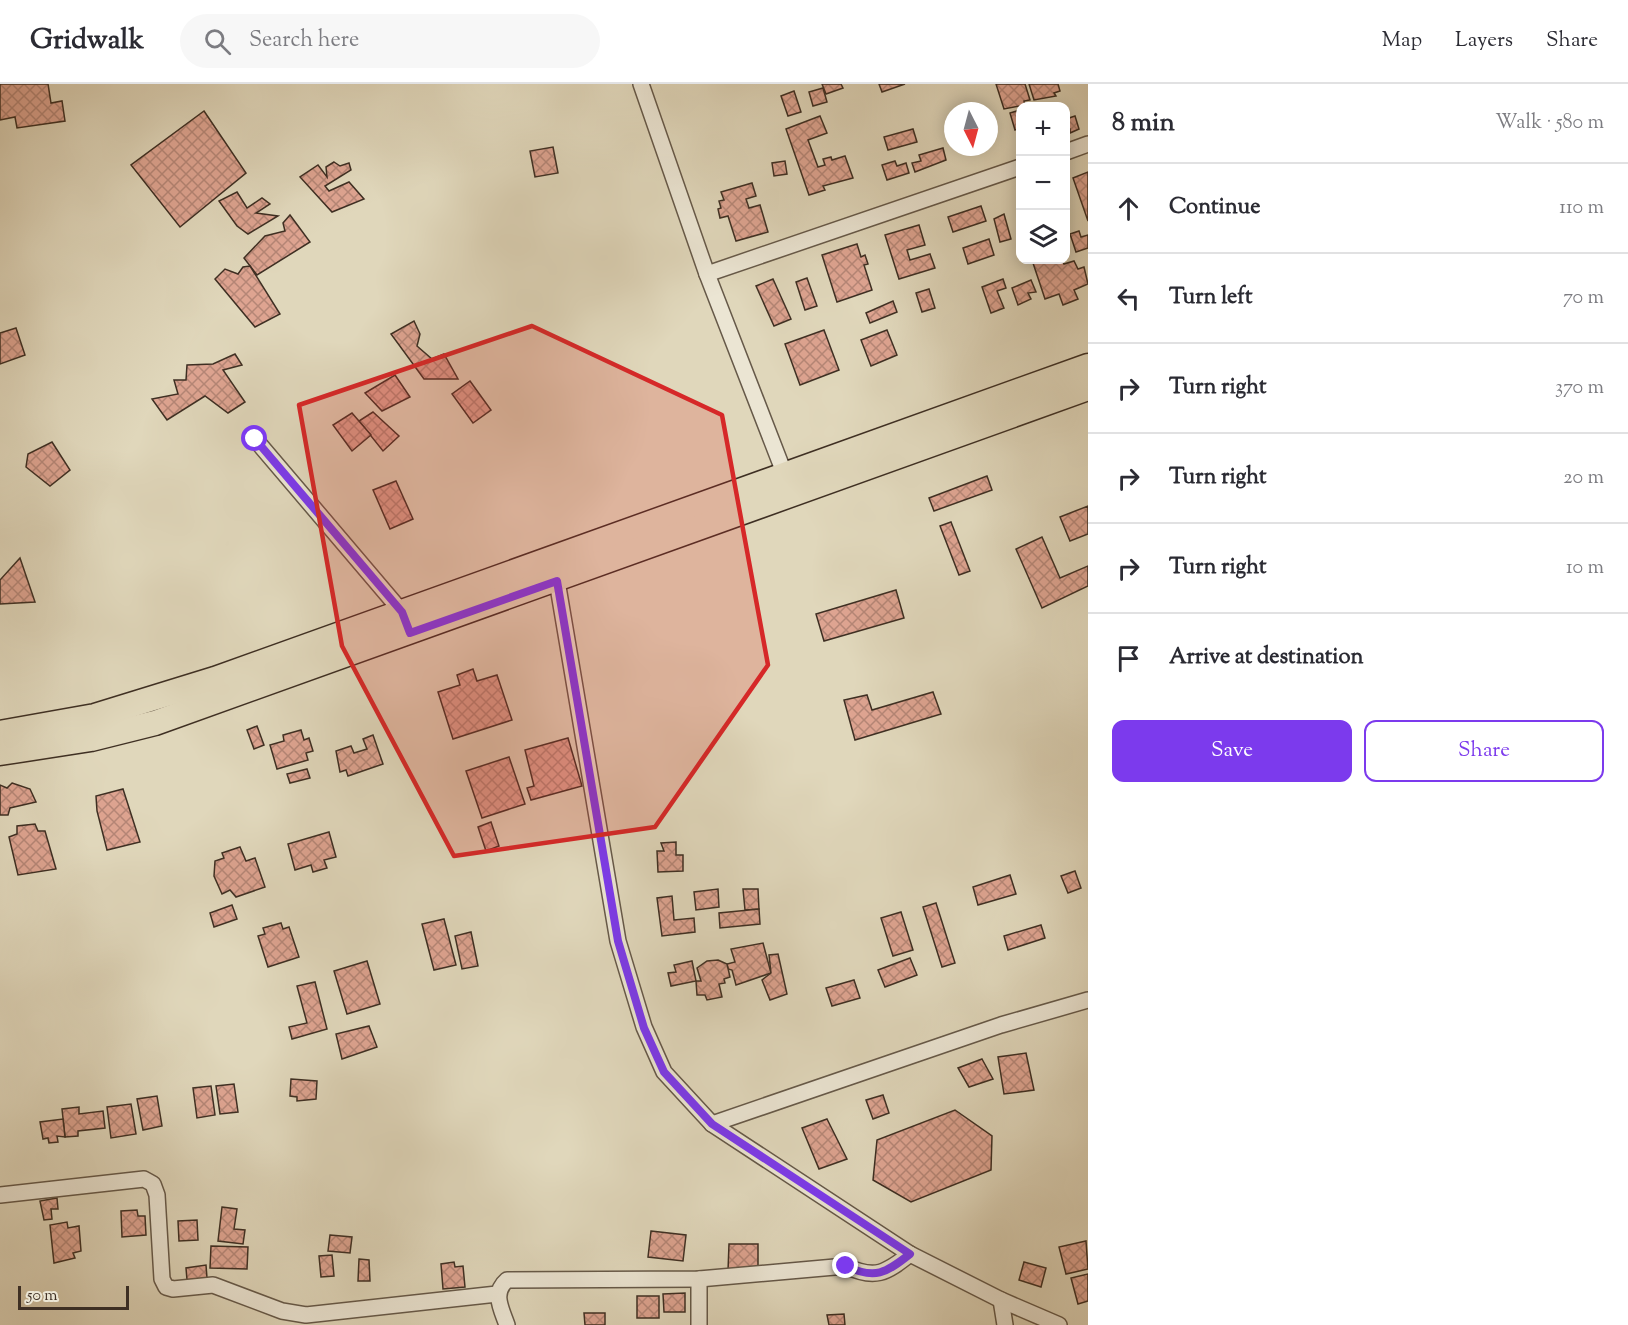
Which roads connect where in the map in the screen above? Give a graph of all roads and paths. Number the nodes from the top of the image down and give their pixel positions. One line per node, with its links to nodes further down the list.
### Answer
1 (641, 84): 5 (street)
2 (1088, 144): 3 (street)
3 (1070, 150)
4 (1016, 168): 5 (street)
5 (707, 274): 9 (street)
6 (1088, 366): 9 (main road)
7 (1088, 388): 10 (main road)
8 (255, 439): 11 (street)
9 (785, 475): 11 (main road)
10 (557, 581): 11 (main road); 15 (street)
11 (406, 622): 12 (main road); 13 (main road)
12 (0, 733)
13 (0, 753)
14 (1088, 1000): 15 (street)
15 (712, 1124): 17 (street)
16 (0, 1195): 19 (street)
17 (910, 1254): 18 (street); 20 (street)
18 (699, 1279): 19 (street); 22 (street)
19 (497, 1294): 21 (street)
20 (1001, 1300): 23 (street); 24 (street)
21 (507, 1325)
22 (699, 1325)
23 (1005, 1325)
24 (1059, 1325)

